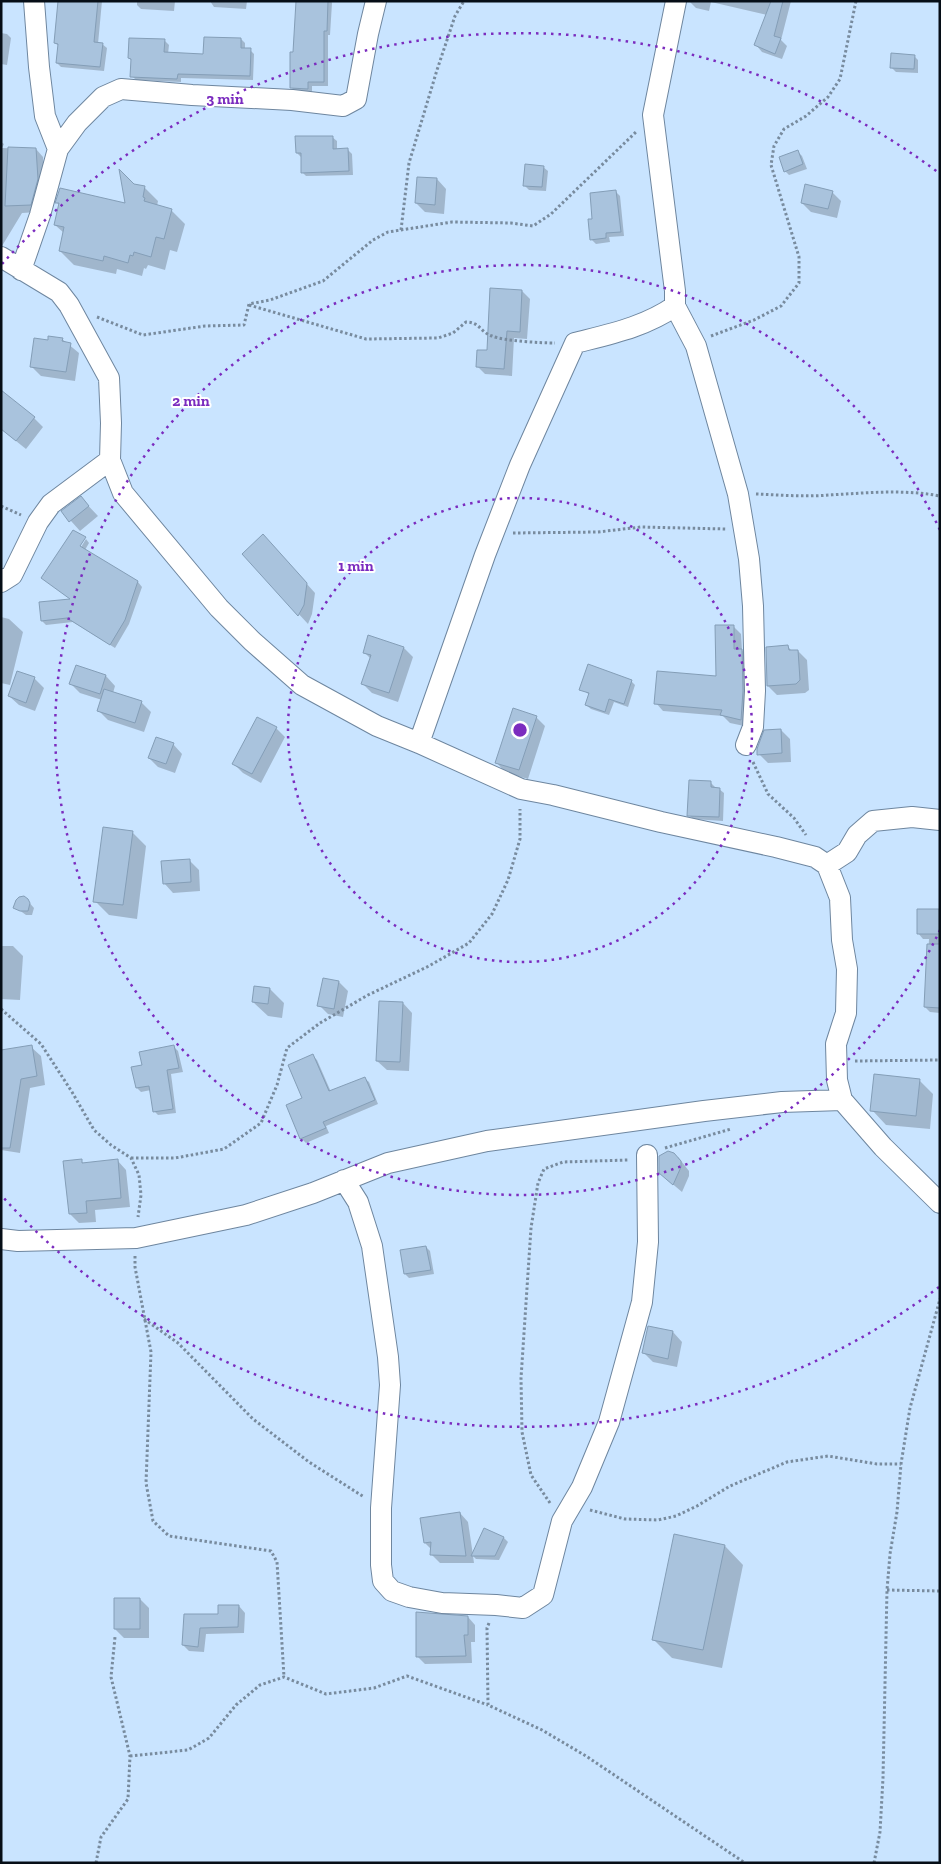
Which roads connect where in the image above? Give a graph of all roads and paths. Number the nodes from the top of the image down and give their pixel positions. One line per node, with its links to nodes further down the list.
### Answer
1 (34, 1): 7 (street)
2 (376, 1): 7 (street)
3 (464, 1): 8 (path)
4 (676, 1): 6 (street)
5 (856, 1): 15 (path)
6 (653, 115): 8 (path); 12 (street)
7 (58, 149): 10 (street)
8 (401, 230): 11 (path)
9 (1, 257): 10 (street)
10 (21, 270): 16 (street)
11 (249, 304): 13 (path); 14 (path)
12 (675, 306): 14 (street); 15 (street)
13 (97, 316)
14 (575, 343): 20 (street)
15 (696, 346): 17 (street)
16 (110, 460): 21 (street); 22 (street)
17 (738, 494): 18 (path); 19 (street)
18 (940, 496)
19 (744, 529): 20 (path); 23 (street)
20 (495, 531): 22 (street)
21 (1, 582)
22 (419, 742): 24 (street)
23 (746, 745): 26 (path)
24 (521, 789): 26 (street); 33 (path)
25 (940, 820): 26 (street)
26 (821, 861): 29 (street)
27 (1, 1009): 33 (path)
28 (940, 1060): 29 (path)
29 (837, 1062): 30 (street)
30 (842, 1100): 34 (street); 35 (street)
31 (738, 1126): 32 (path)
32 (647, 1155): 42 (street); 42 (path)
33 (131, 1158): 36 (path)
34 (344, 1180): 36 (street); 41 (street)
35 (940, 1203)
36 (136, 1238): 37 (street); 39 (path)
37 (1, 1239)
38 (940, 1299): 40 (path)
39 (144, 1318): 41 (path); 47 (path)
40 (901, 1464): 42 (path); 43 (path)
41 (381, 1508): 45 (street)
42 (566, 1513): 45 (street)
43 (887, 1590): 44 (path); 52 (path)
44 (940, 1591)
45 (496, 1605): 48 (path)
46 (115, 1637): 49 (path)
47 (284, 1676): 48 (path); 49 (path)
48 (488, 1705): 51 (path)
49 (130, 1756): 50 (path)
50 (96, 1863)
51 (745, 1863)
52 (874, 1863)

